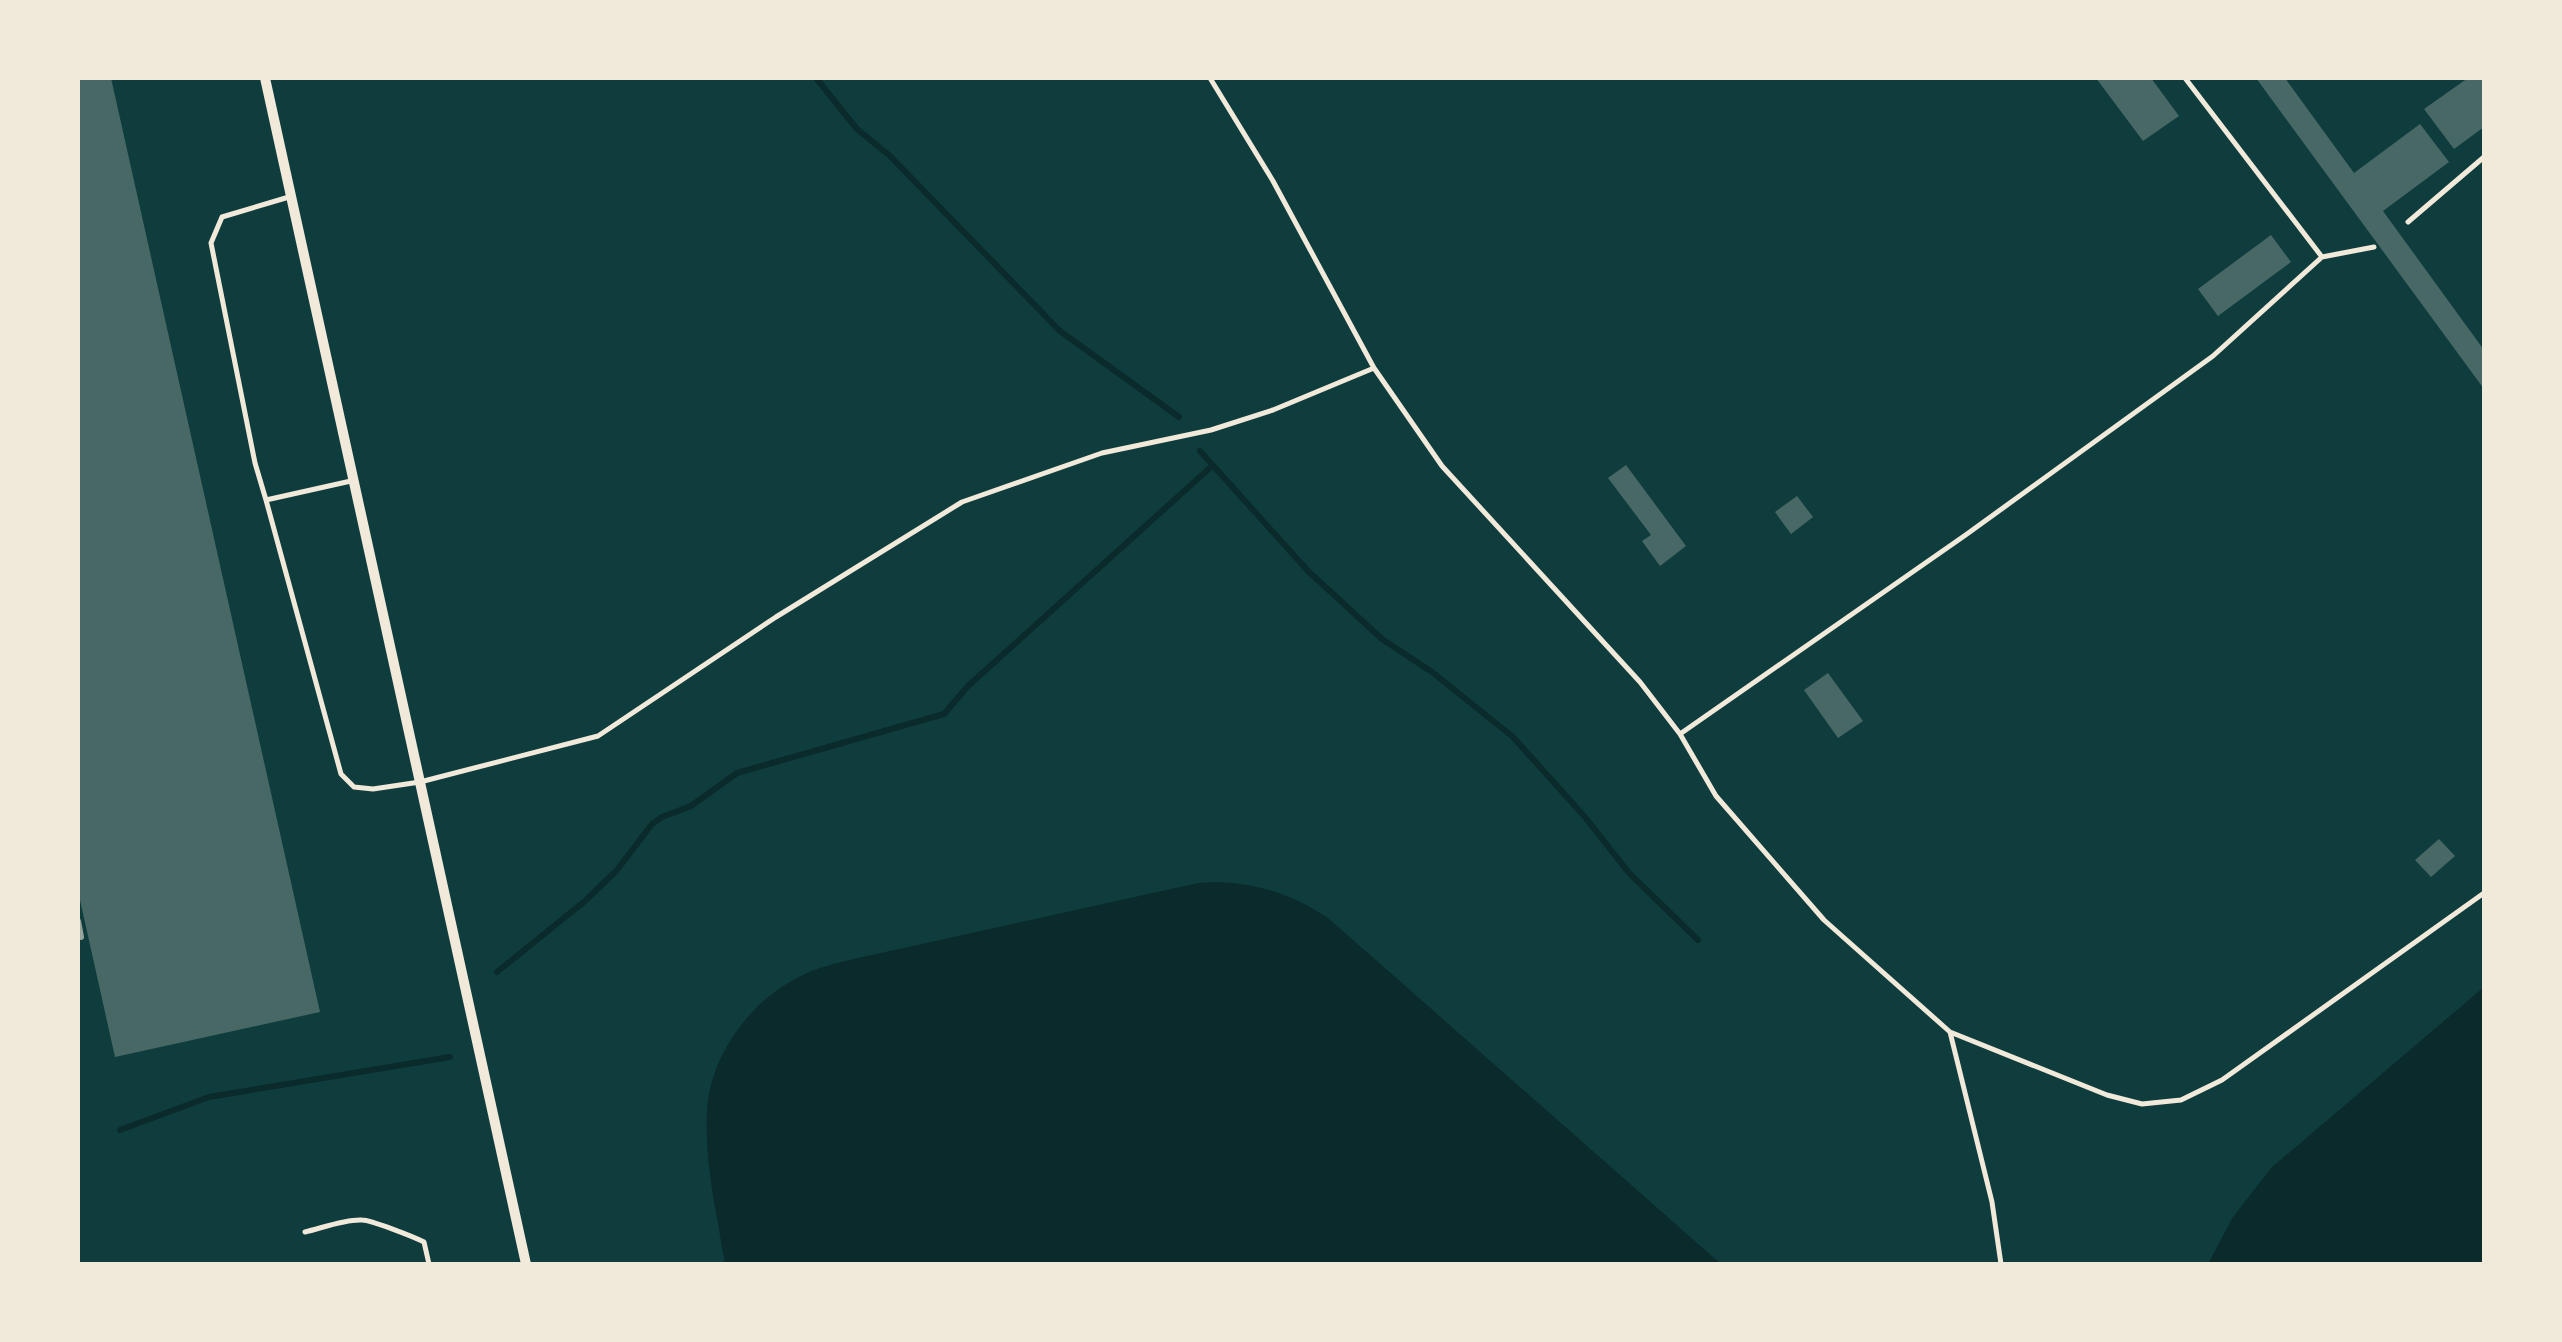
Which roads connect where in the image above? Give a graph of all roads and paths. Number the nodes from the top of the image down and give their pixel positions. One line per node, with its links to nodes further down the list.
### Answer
1 (264, 78): 5 (street)
2 (1210, 78): 9 (lane)
3 (2185, 78): 8 (lane)
4 (2484, 157): 6 (lane)
5 (292, 196): 10 (street); 11 (lane)
6 (2408, 222)
7 (2374, 247): 8 (lane)
8 (2322, 257): 12 (lane)
9 (1374, 368): 12 (lane); 13 (lane)
10 (355, 480): 11 (lane); 13 (street)
11 (266, 500): 13 (lane)
12 (1680, 734): 15 (lane)
13 (420, 782): 18 (street)
14 (2484, 893): 15 (lane)
15 (1950, 1032): 19 (lane)
16 (305, 1232): 17 (lane)
17 (429, 1264)
18 (526, 1264)
19 (2001, 1264)

